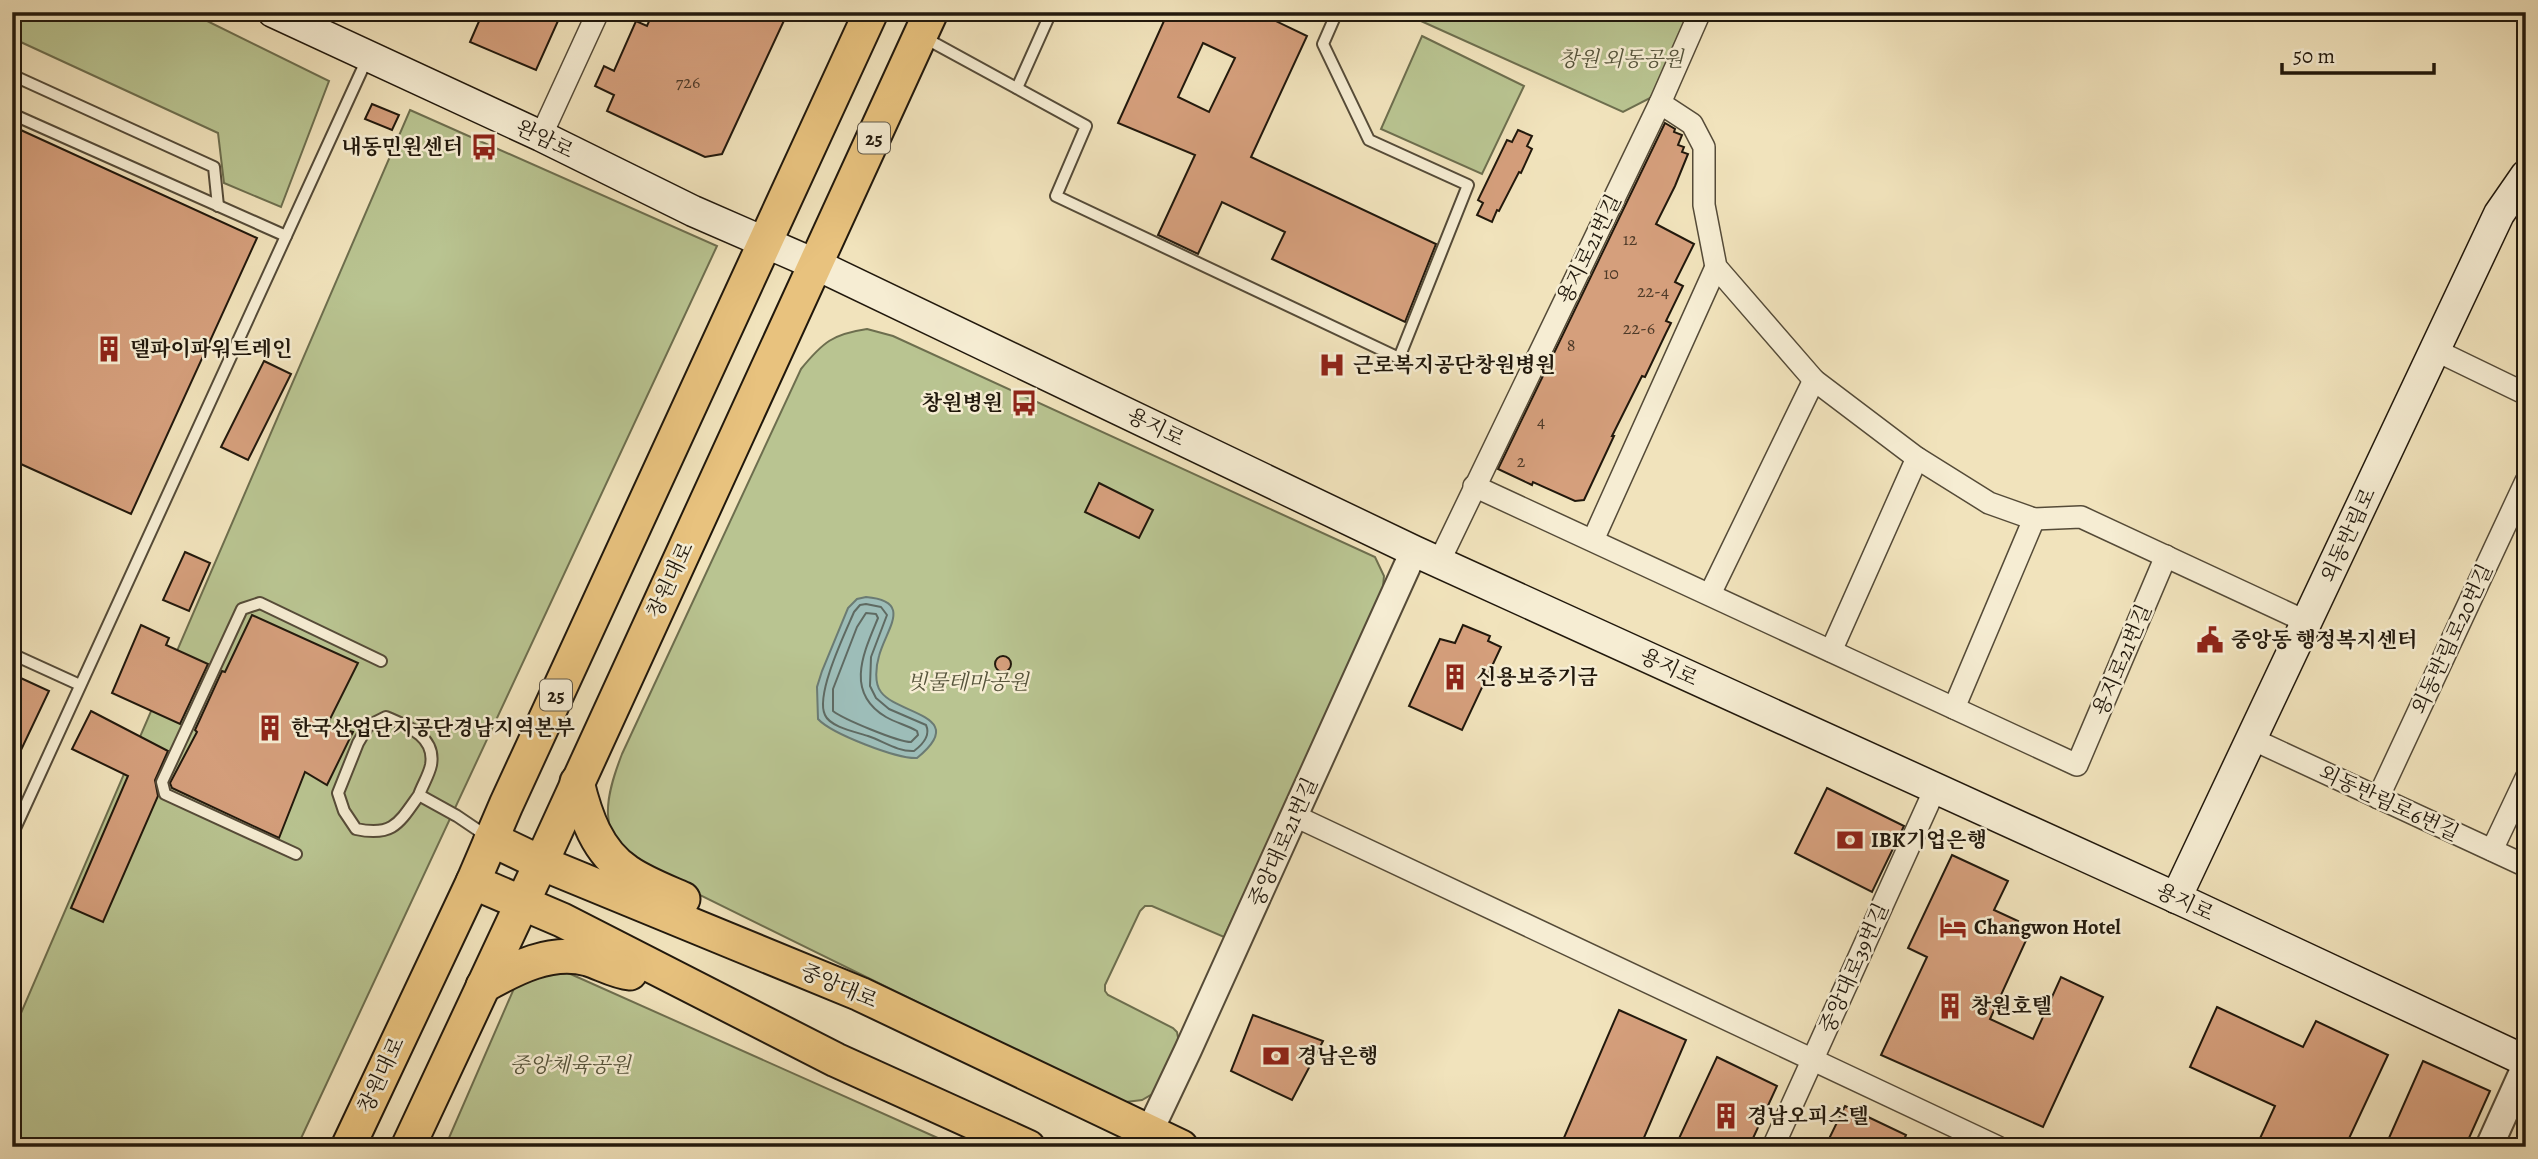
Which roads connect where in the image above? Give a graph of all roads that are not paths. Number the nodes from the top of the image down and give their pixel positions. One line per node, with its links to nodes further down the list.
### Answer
1 (273, 12): 8 (main road, 완암로)
2 (598, 12): 13 (street)
3 (871, 12): 17 (main road, 창원대로 / 25)
4 (1051, 12): 10 (lane)
5 (1336, 12): 10 (lane)
6 (1700, 12): 11 (street, 용지로21번길)
7 (926, 24): 10 (lane); 18 (main road, 창원대로 / 25)
8 (368, 57): 13 (main road, 완암로); 16 (lane)
9 (12, 75): 15 (lane)
10 (1017, 88)
11 (1660, 103): 19 (street); 25 (street, 용지로21번길)
12 (12, 114): 15 (lane)
13 (541, 136): 17 (main road, 완암로)
14 (2526, 175): 20 (main road, 외동반림로)
15 (218, 206): 16 (lane)
16 (286, 236): 35 (lane)
17 (765, 243): 18 (main road, 완암로); 45 (main road, 창원대로 / 25)
18 (817, 265): 28 (main road, 용지로); 39 (main road, 창원대로 / 25)
19 (1716, 267): 21 (street); 27 (street)
20 (2435, 351): 22 (street); 31 (main road, 외동반림로)
21 (1814, 380): 23 (street); 30 (street)
22 (2526, 394)
23 (1917, 458): 26 (street); 32 (street)
24 (2526, 481): 42 (street, 외동반림로20번길)
25 (1474, 486): 27 (street); 28 (street, 용지로21번길)
26 (2034, 519): 29 (street); 36 (street)
27 (1593, 540): 30 (street)
28 (1426, 556): 40 (main road, 용지로); 43 (street, 중앙대로21번길)
29 (2166, 556): 31 (street); 36 (street, 용지로21번길)
30 (1710, 594): 32 (street)
31 (2307, 622): 37 (main road, 외동반림로)
32 (1831, 651): 36 (street)
33 (12, 654): 35 (lane)
34 (381, 661): 47 (lane)
35 (80, 685): 44 (lane)
36 (1954, 708)
37 (2252, 739): 42 (street, 외동반림로6번길); 51 (main road, 외동반림로)
38 (2526, 778): 46 (street)
39 (577, 782): 48 (main road, 창원대로 / 25); 53 (main road)
40 (1935, 789): 51 (main road, 용지로); 56 (street, 중앙대로39번길)
41 (419, 795): 41 (lane); 45 (lane)
42 (2378, 798): 46 (street, 외동반림로6번길)
43 (1295, 816): 56 (street); 58 (street, 중앙대로21번길)
44 (12, 835)
45 (491, 839): 48 (main road, 중앙대로); 50 (main road, 창원대로 / 25)
46 (2492, 850): 49 (street, 외동반림로6번길)
47 (296, 854)
48 (541, 863): 52 (main road, 창원대로 / 25); 53 (main road, 중앙대로)
49 (2526, 866)
50 (473, 882): 52 (main road); 59 (main road, 창원대로 / 25)
51 (2176, 898): 57 (main road, 용지로)
52 (522, 902): 54 (main road); 55 (main road, 창원대로 / 25)
53 (725, 939): 58 (main road, 중앙대로)
54 (664, 973): 55 (main road); 61 (main road)
55 (484, 986): 60 (main road, 창원대로 / 25)
56 (1813, 1060): 63 (street, 중앙대로39번길); 64 (street)
57 (2526, 1063): 65 (street)
58 (1146, 1139): 62 (main road, 중앙대로)
59 (348, 1147)
60 (408, 1147)
61 (1028, 1147)
62 (1181, 1147)
63 (1773, 1147)
64 (1998, 1147)
65 (2488, 1147)

